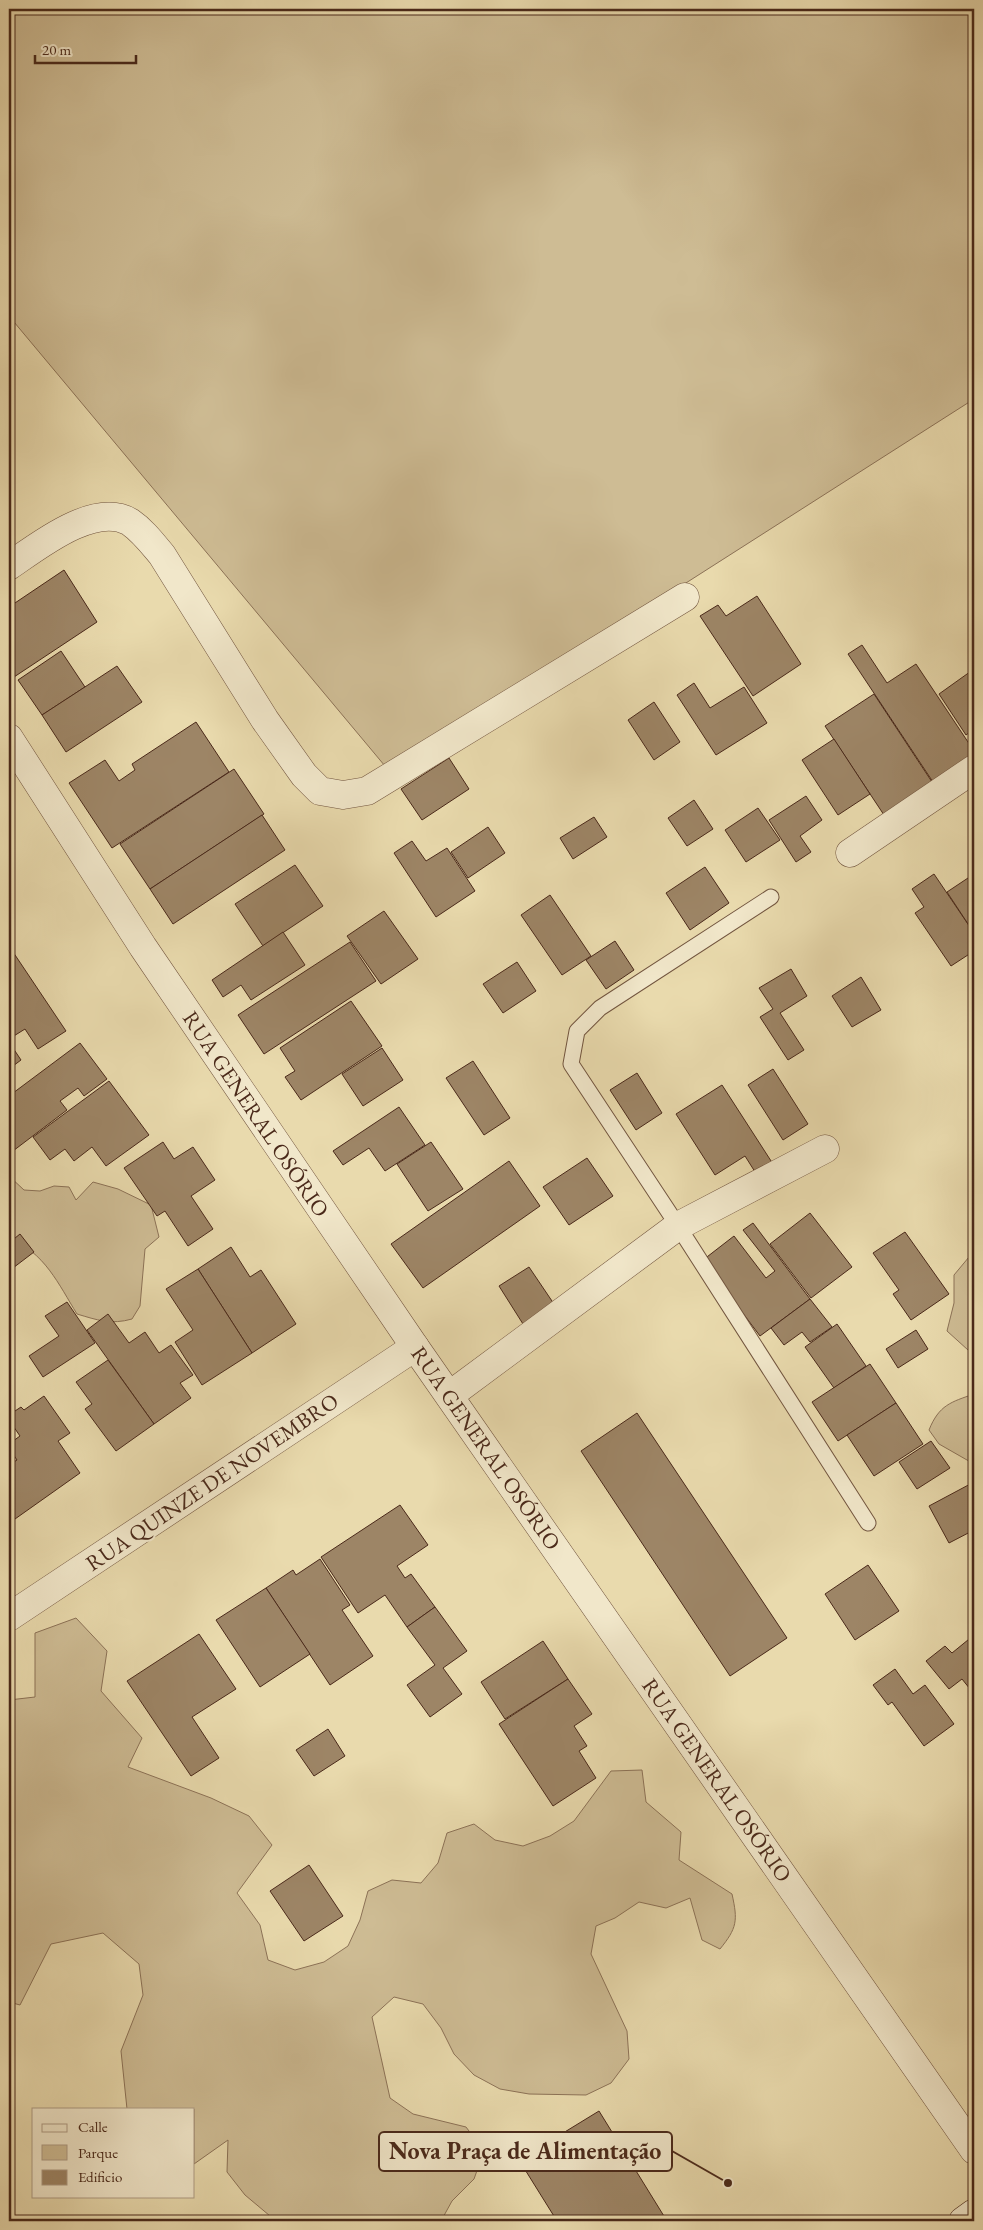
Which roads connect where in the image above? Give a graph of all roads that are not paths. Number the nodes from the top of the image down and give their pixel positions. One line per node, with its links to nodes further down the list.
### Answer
1 (9, 566): 2 (street)
2 (684, 597)
3 (9, 738): 9 (street, RUA GENERAL OSÓRIO)
4 (974, 769): 5 (street)
5 (850, 854)
6 (771, 897): 8 (lane)
7 (825, 1149): 8 (street)
8 (678, 1226): 10 (street); 11 (lane)
9 (415, 1347): 10 (street, RUA GENERAL OSÓRIO); 12 (street, RUA QUINZE DE NOVEMBRO)
10 (450, 1395): 13 (street, RUA GENERAL OSÓRIO)
11 (868, 1523)
12 (9, 1617)
13 (974, 2150)
14 (974, 2213): 15 (street)
15 (963, 2221)

